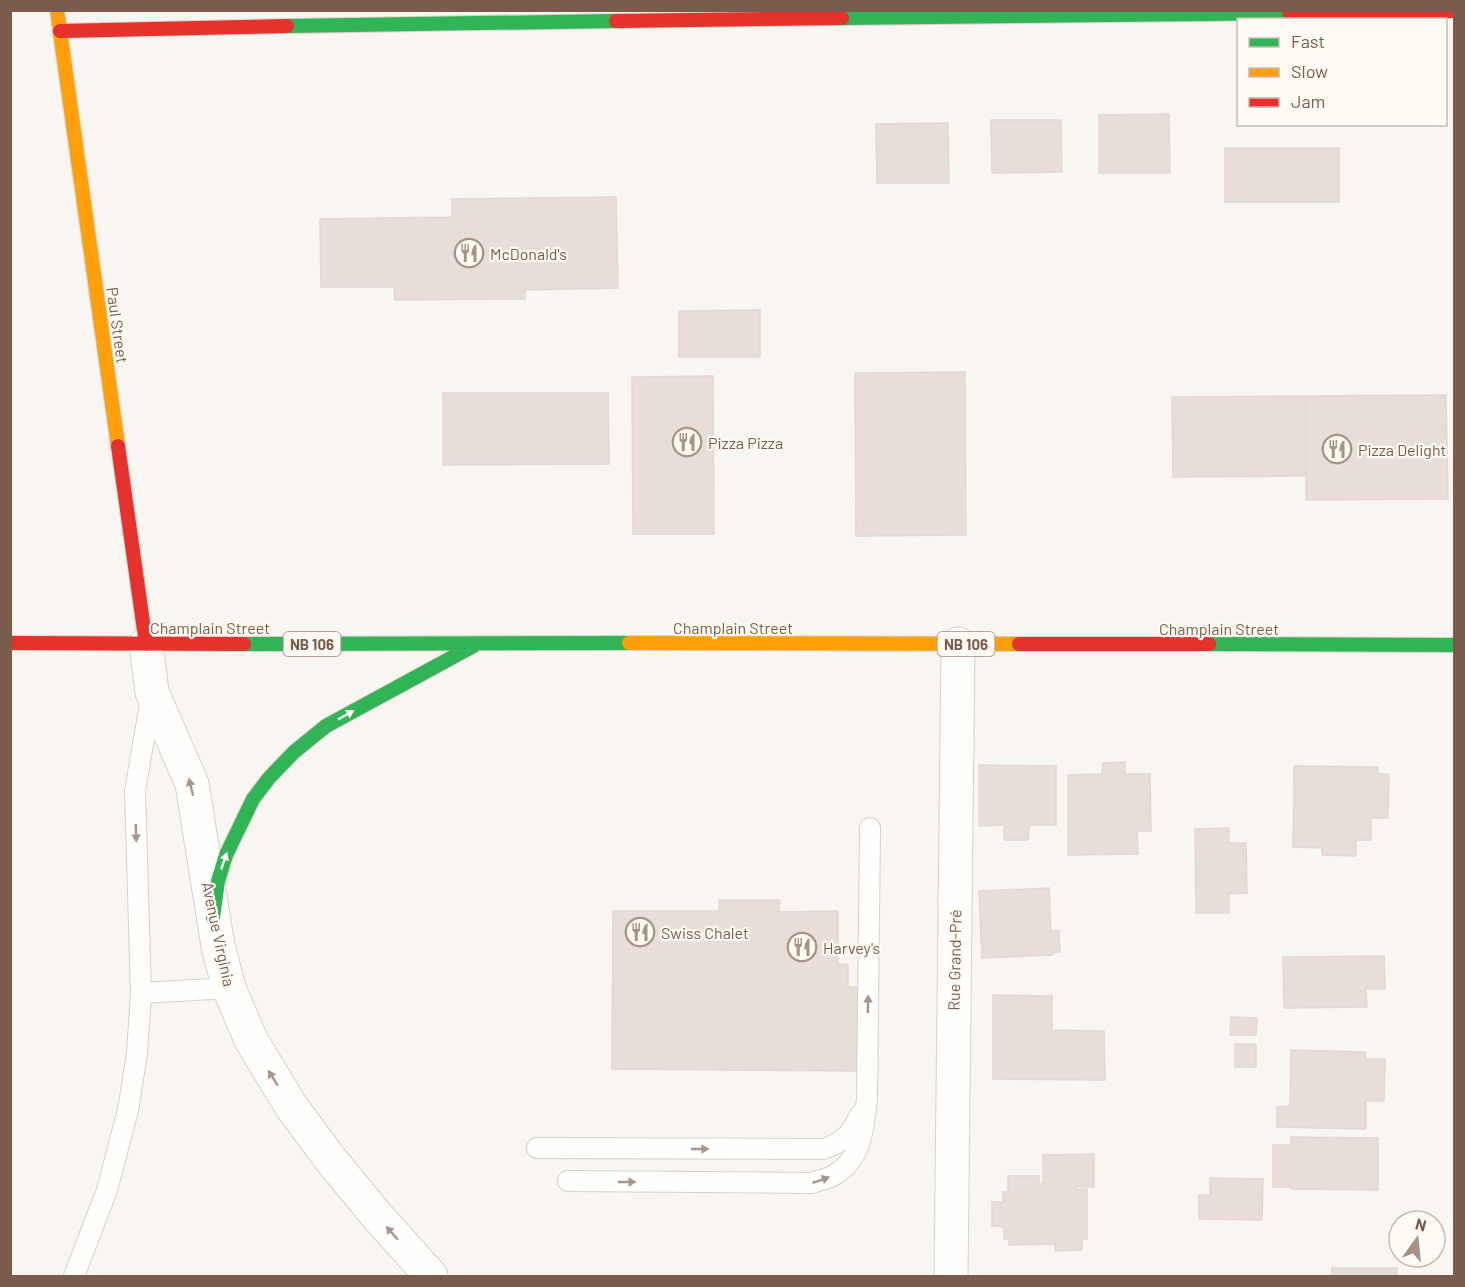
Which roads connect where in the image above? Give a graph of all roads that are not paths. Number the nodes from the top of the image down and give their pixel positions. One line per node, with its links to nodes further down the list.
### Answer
1 (57, 10): 3 (main road, Paul Street)
2 (1455, 11): 3 (main road)
3 (60, 31): 6 (main road, Paul Street)
4 (10, 643): 6 (main road, Champlain Street / NB 106)
5 (478, 643): 6 (main road, Champlain Street / NB 106); 7 (main road, Champlain Street / NB 106); 11 (main road, one-way to 5)
6 (146, 644): 9 (street, Avenue Virginia)
7 (958, 644): 8 (main road, Champlain Street / NB 106); 19 (street, Rue Grand-Pré)
8 (1455, 645)
9 (152, 692): 11 (street, Avenue Virginia, one-way to 9); 13 (lane, one-way to 13)
10 (870, 828): 14 (lane, one-way to 10)
11 (213, 918): 12 (street, Avenue Virginia)
12 (229, 988): 13 (lane); 18 (street, Avenue Virginia, one-way to 12)
13 (141, 993): 17 (lane)
14 (867, 1098): 15 (lane, one-way to 14); 16 (lane, one-way to 14)
15 (537, 1148)
16 (568, 1181)
17 (75, 1276)
18 (430, 1276)
19 (951, 1276)

